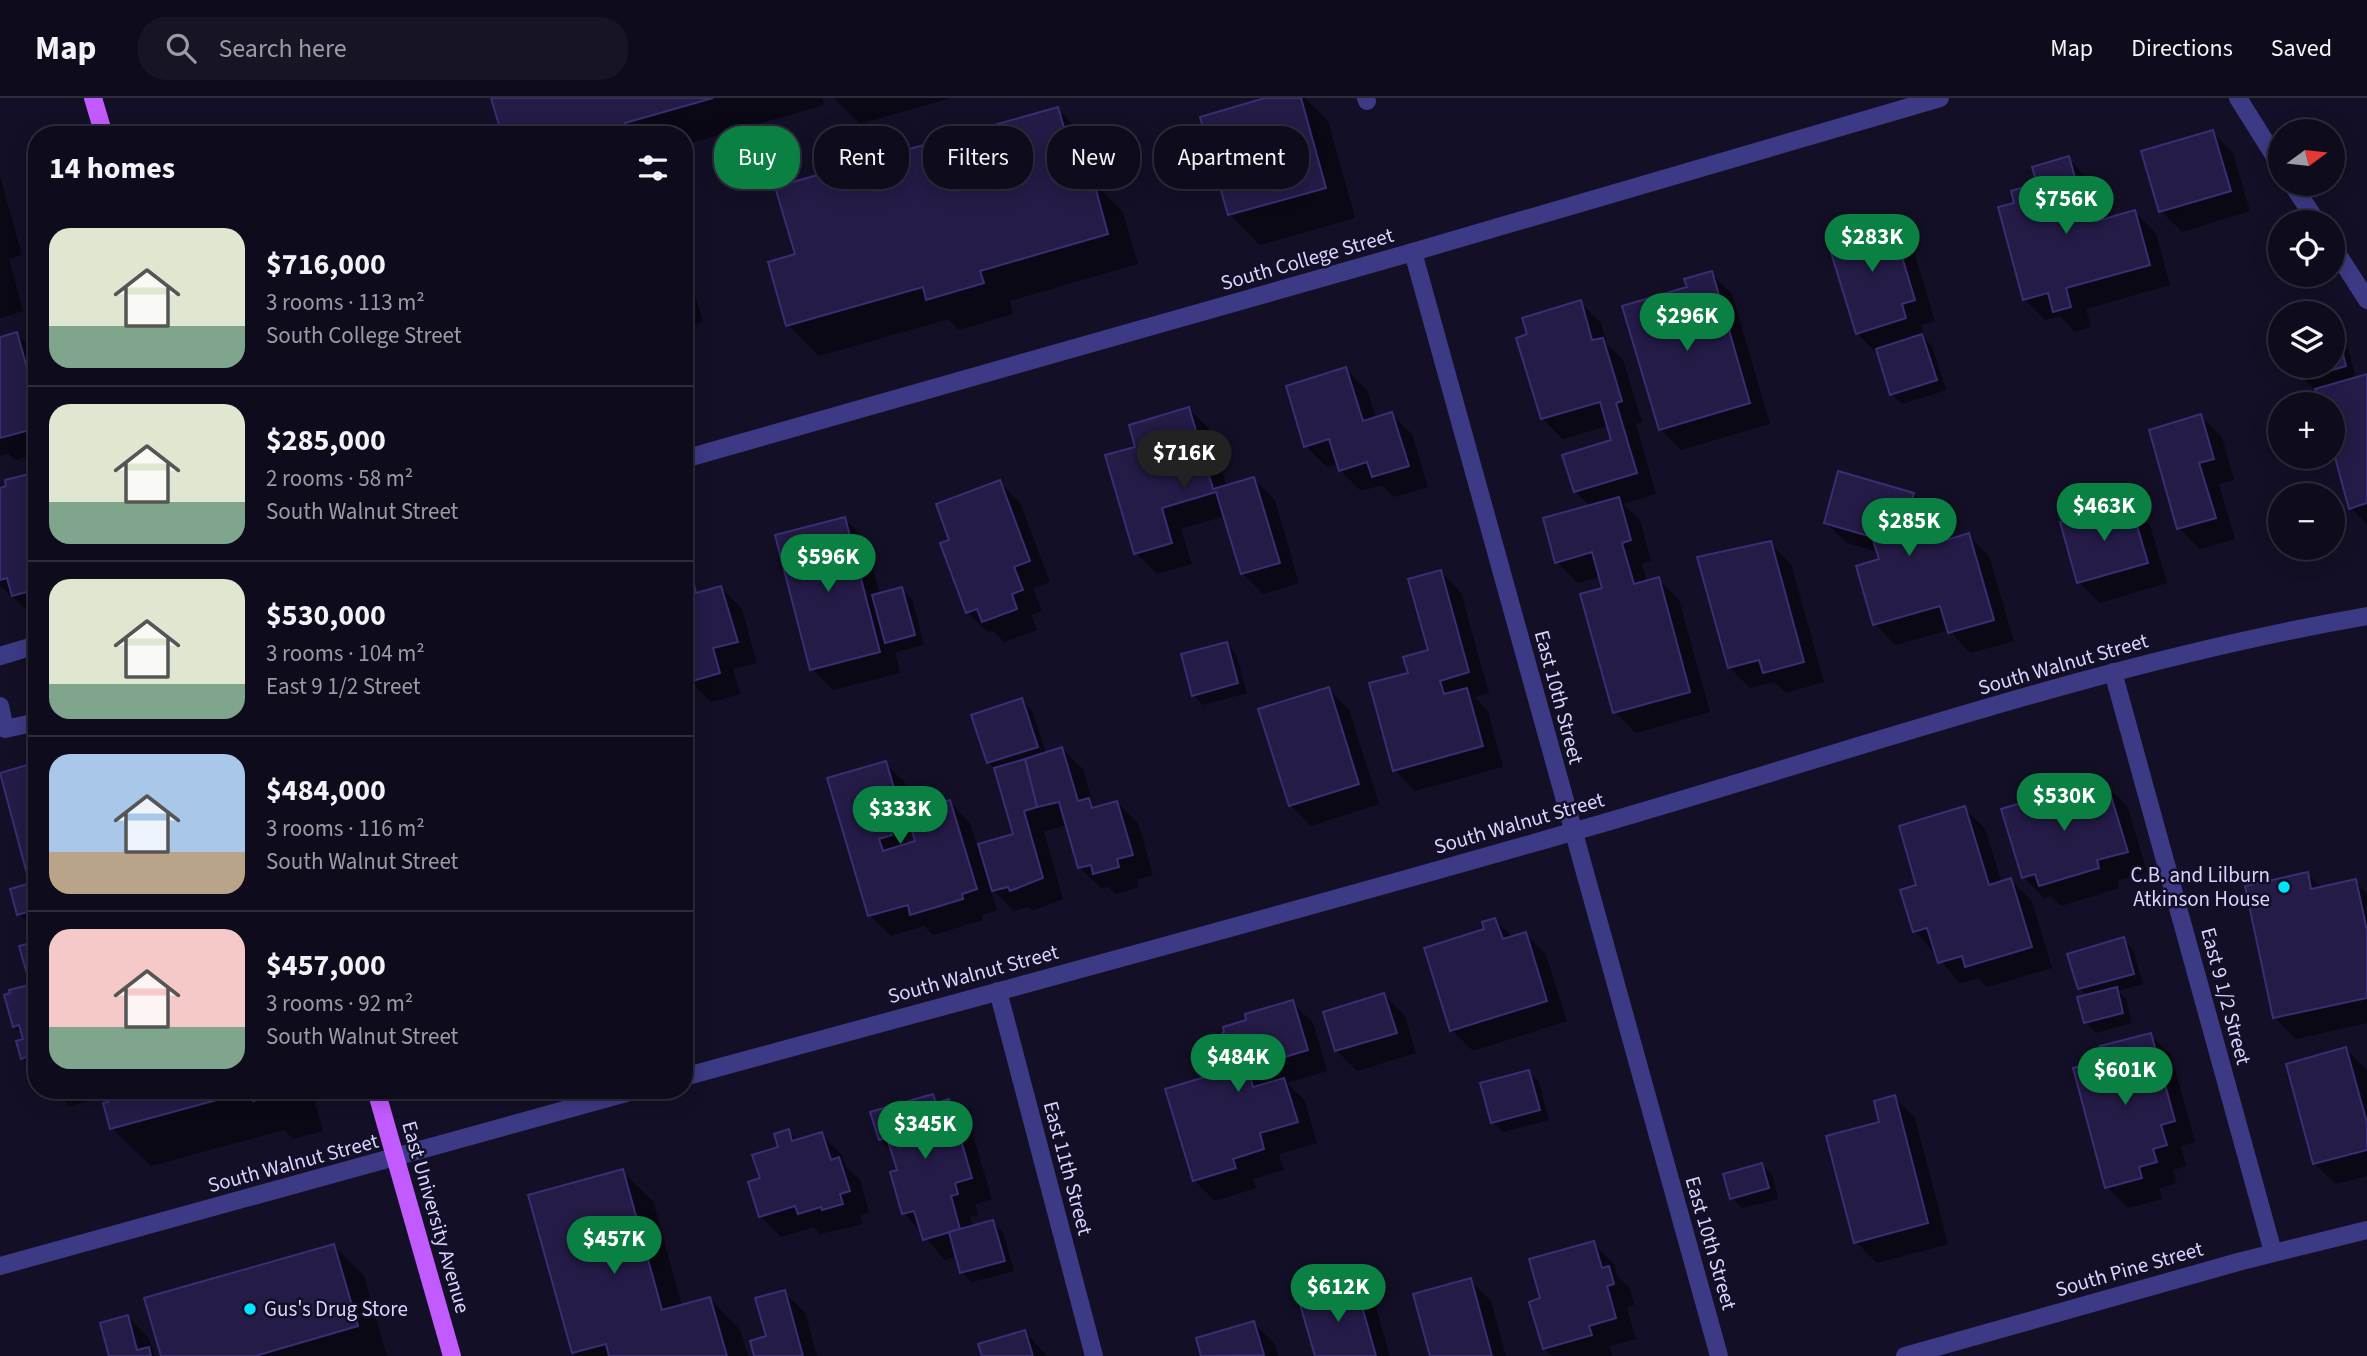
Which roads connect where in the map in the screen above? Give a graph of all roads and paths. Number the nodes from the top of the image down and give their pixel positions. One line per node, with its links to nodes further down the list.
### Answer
1 (93, 98): 4 (main road)
2 (1940, 98): 6 (street, South College Street)
3 (2238, 98): 5 (street)
4 (101, 126)
5 (2268, 146)
6 (1413, 252): 9 (street, South College Street); 16 (street, East 10th Street)
7 (2345, 266): 8 (street)
8 (2367, 300)
9 (693, 456)
10 (2367, 615): 13 (street, South Walnut Street)
11 (28, 648): 12 (street)
12 (0, 656)
13 (2113, 672): 16 (street, South Walnut Street); 23 (street, East 9 1/2 Street)
14 (0, 706): 15 (street)
15 (28, 724)
16 (1573, 832): 17 (street, South Walnut Street); 27 (street, East 10th Street)
17 (998, 991): 18 (street, South Walnut Street); 26 (street, East 11th Street)
18 (693, 1075)
19 (379, 1099): 21 (main road, East University Avenue)
20 (605, 1099): 21 (street, South Walnut Street)
21 (395, 1158): 24 (street, South Walnut Street); 25 (main road, East University Avenue)
22 (2367, 1230): 23 (street, South Pine Street)
23 (2273, 1252): 28 (street, South Pine Street)
24 (0, 1266)
25 (452, 1356)
26 (1094, 1356)
27 (1719, 1356)
28 (1905, 1356)

